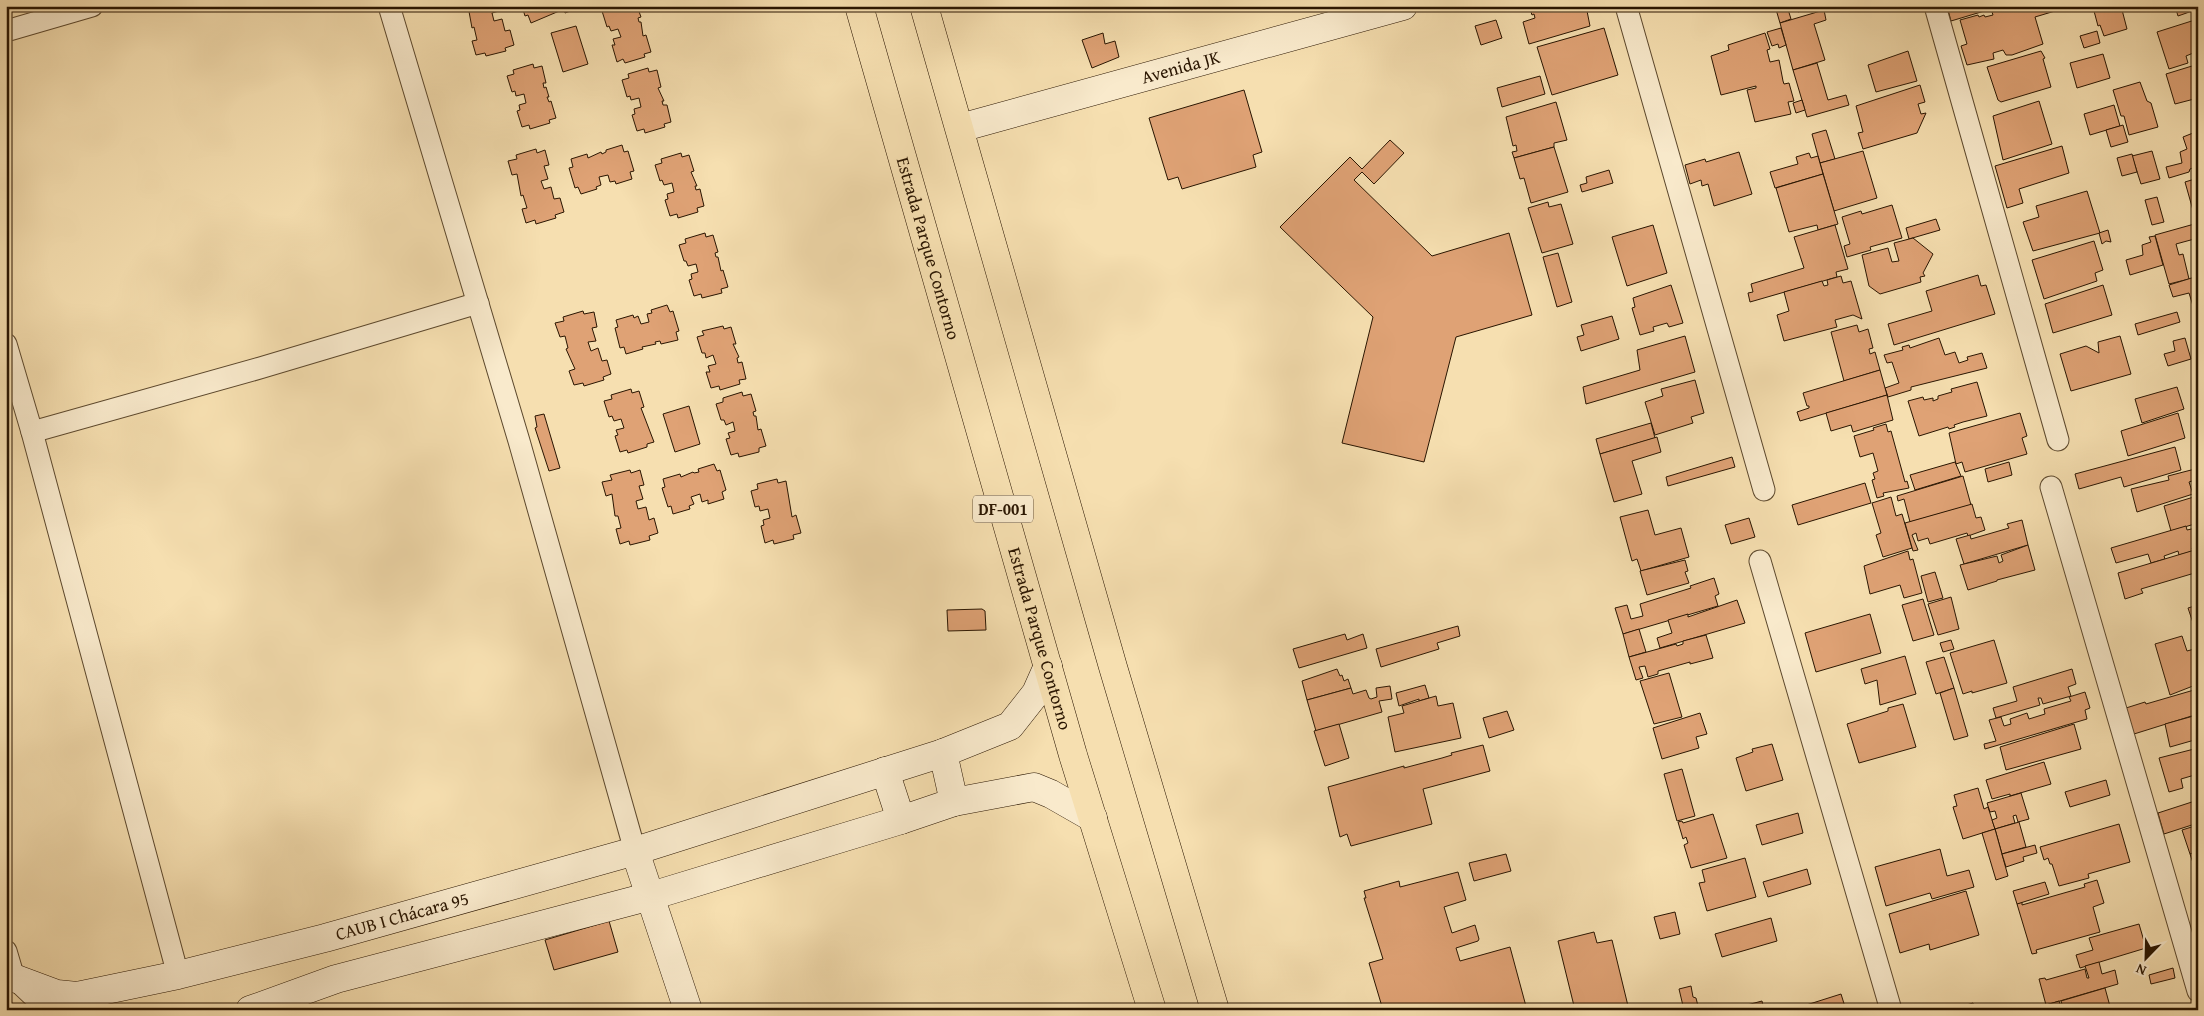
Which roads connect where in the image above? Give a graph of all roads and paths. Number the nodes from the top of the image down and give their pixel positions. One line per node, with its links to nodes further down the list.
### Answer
1 (92, 6): 8 (street)
2 (389, 6): 10 (street)
3 (858, 6): 17 (highway, Estrada Parque Contorno / DF-001)
4 (924, 6): 9 (highway)
5 (1402, 6): 9 (street, Avenida JK)
6 (1626, 6): 15 (street)
7 (1935, 6): 13 (street)
8 (6, 31)
9 (960, 128): 35 (highway)
10 (478, 303): 12 (street); 23 (street)
11 (6, 344): 12 (street)
12 (32, 432): 27 (street)
13 (2058, 440)
14 (2051, 487): 30 (street)
15 (1764, 490)
16 (1760, 561): 36 (street)
17 (1048, 666): 18 (street, CAUB I Chácara 95); 21 (highway, Estrada Parque Contorno / DF-001)
18 (943, 753): 19 (street, CAUB I Chácara 95); 20 (street)
19 (885, 771): 22 (street); 23 (street, CAUB I Chácara 95)
20 (954, 802): 21 (street); 22 (street)
21 (1093, 818): 34 (highway, Estrada Parque Contorno / DF-001)
22 (900, 820): 24 (street)
23 (635, 852): 24 (street); 25 (street, CAUB I Chácara 95)
24 (651, 896): 29 (street); 33 (street)
25 (325, 938): 27 (street, CAUB I Chácara 95); 29 (street)
26 (6, 951): 28 (street)
27 (178, 975): 28 (street, CAUB I Chácara 95)
28 (10, 978): 31 (street)
29 (336, 979): 32 (street)
30 (2198, 991)
31 (48, 1010)
32 (250, 1010)
33 (688, 1010)
34 (1152, 1010)
35 (1215, 1010)
36 (1891, 1010)

